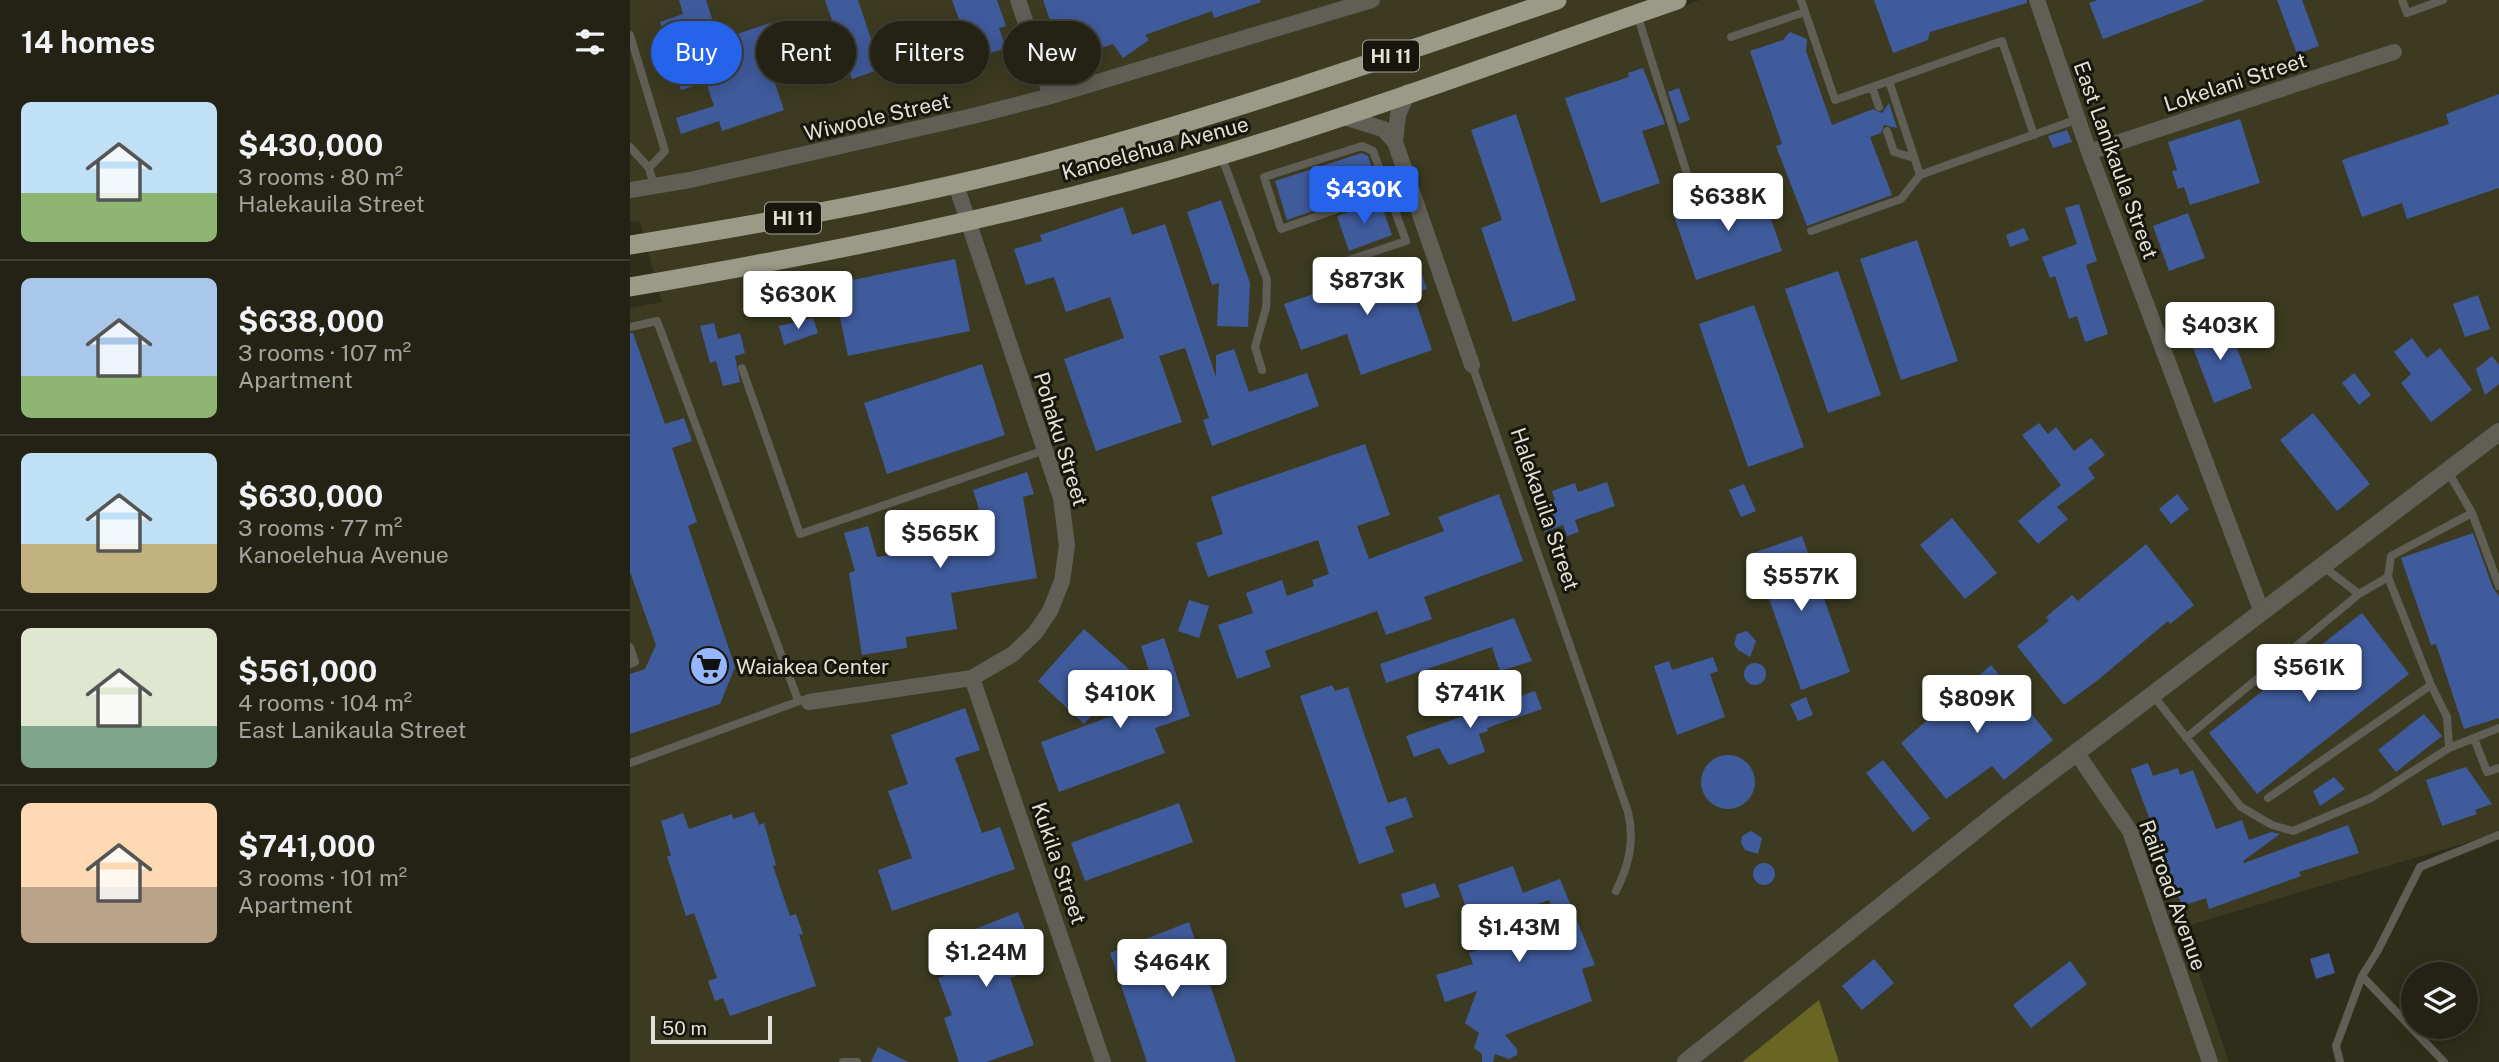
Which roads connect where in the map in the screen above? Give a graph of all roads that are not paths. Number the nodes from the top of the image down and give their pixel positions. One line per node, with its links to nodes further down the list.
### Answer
1 (1018, 0): 17 (street)
2 (1372, 0): 17 (street, Wiwoole Street)
3 (1557, 0): 32 (highway, Kanoelehua Avenue / HI 11)
4 (1677, 0): 9 (highway, Kanoelehua Avenue / HI 11)
5 (1801, 0): 10 (lane)
6 (2037, 0): 20 (street, East Lanikaula Street)
7 (2402, 0): 8 (lane)
8 (2443, 0)
9 (1640, 10): 16 (highway, Kanoelehua Avenue / HI 11); 29 (lane)
10 (1805, 12): 12 (lane); 15 (lane)
11 (630, 34): 28 (lane)
12 (1731, 37)
13 (2394, 52): 25 (street, Lokelani Street)
14 (1889, 81): 15 (lane); 22 (lane); 27 (lane)
15 (1872, 87): 18 (lane)
16 (1408, 92): 19 (highway, Kanoelehua Avenue / HI 11); 23 (street, Halekauila Street)
17 (1051, 96): 33 (street, Wiwoole Street)
18 (1879, 107)
19 (1341, 116): 23 (street); 26 (highway, Kanoelehua Avenue / HI 11)
20 (2078, 119): 22 (lane); 25 (street, East Lanikaula Street)
21 (1887, 131): 27 (lane)
22 (2034, 135): 30 (lane)
23 (1395, 142): 31 (street, Halekauila Street)
24 (630, 147): 28 (lane)
25 (2089, 152): 53 (street, East Lanikaula Street)
26 (1221, 155): 36 (highway, Kanoelehua Avenue / HI 11); 44 (lane)
27 (1914, 158): 30 (lane)
28 (649, 168): 33 (lane)
29 (1687, 174)
30 (1920, 175): 37 (lane)
31 (1409, 184): 35 (lane); 42 (street, Halekauila Street)
32 (956, 185): 36 (street, Pohaku Street); 38 (highway, Kanoelehua Avenue / HI 11)
33 (654, 186): 34 (street, Wiwoole Street)
34 (630, 190)
35 (1388, 191): 35 (lane); 39 (lane)
36 (968, 221): 40 (highway, Kanoelehua Avenue / HI 11); 46 (street, Pohaku Street)
37 (1811, 231)
38 (630, 245)
39 (1346, 261)
40 (630, 287)
41 (630, 327): 59 (lane)
42 (1472, 365): 69 (lane, Halekauila Street)
43 (741, 368): 46 (lane)
44 (1262, 370)
45 (2499, 432): 47 (street)
46 (1045, 450): 56 (street, Pohaku Street)
47 (2447, 470): 48 (lane); 49 (street)
48 (2472, 513): 50 (lane); 51 (lane)
49 (2320, 565): 52 (lane); 53 (street)
50 (2388, 577): 52 (lane); 57 (lane)
51 (2499, 586)
52 (2359, 594): 61 (lane)
53 (2261, 610): 58 (street)
54 (630, 647): 55 (lane)
55 (630, 664)
56 (972, 678): 59 (street, Pohaku Street); 71 (street, Kukila Street)
57 (2431, 685): 63 (lane); 67 (lane)
58 (2152, 694): 61 (lane); 64 (street)
59 (804, 701): 65 (lane)
60 (2499, 728): 62 (lane)
61 (2186, 738): 63 (lane)
62 (2474, 738): 63 (lane); 66 (lane)
63 (2449, 748)
64 (2076, 752): 74 (street); 75 (street, Railroad Avenue)
65 (630, 763)
66 (2499, 768)
67 (2268, 797)
68 (2499, 835): 70 (lane)
69 (1616, 891)
70 (2362, 976): 76 (lane); 77 (lane)
71 (1098, 1061)
72 (843, 1062): 73 (lane)
73 (857, 1062)
74 (1686, 1062)
75 (2210, 1062)
76 (2340, 1062)
77 (2444, 1062)

